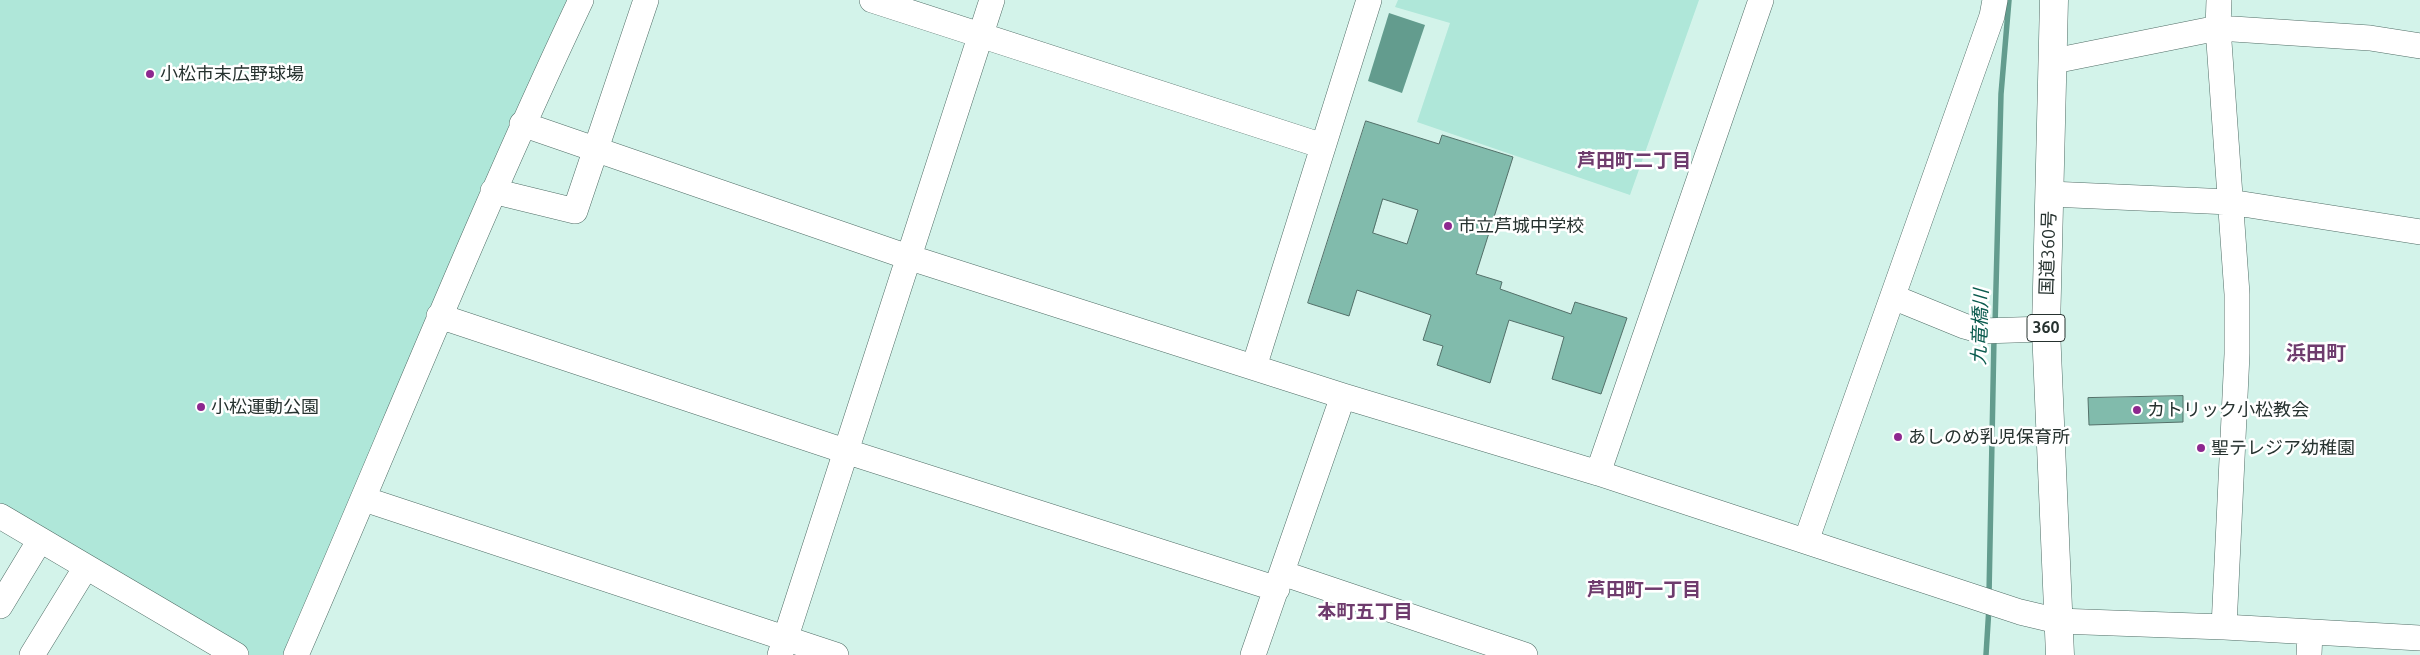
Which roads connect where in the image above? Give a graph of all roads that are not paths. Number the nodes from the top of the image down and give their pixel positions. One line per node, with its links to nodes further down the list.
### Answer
1 (581, 0): 14 (street)
2 (646, 0): 16 (street)
3 (872, 0): 11 (street)
4 (992, 0): 11 (street)
5 (1369, 0): 15 (street)
6 (1761, 0): 28 (street)
7 (1995, 0): 22 (street)
8 (2054, 0): 13 (highway, 国道360号 / 360)
9 (2218, 0): 10 (street)
10 (2218, 28): 12 (street); 13 (street); 19 (street)
11 (980, 35): 15 (street); 21 (street)
12 (2420, 46)
13 (2054, 61): 18 (highway, 国道360号 / 360)
14 (522, 124): 16 (street); 17 (street)
15 (1323, 146): 25 (street)
16 (595, 149): 17 (street); 21 (street)
17 (493, 191): 23 (street)
18 (2050, 194): 19 (street); 24 (highway, 国道360号 / 360)
19 (2230, 202): 20 (street); 37 (street)
20 (2420, 232)
21 (908, 257): 25 (street); 27 (street)
22 (1893, 297): 24 (street); 32 (street)
23 (439, 316): 27 (street); 29 (street)
24 (2046, 329): 36 (highway, 国道360号 / 360)
25 (1254, 367): 26 (street)
26 (1343, 396): 28 (street); 34 (street)
27 (845, 451): 34 (street); 40 (street)
28 (1598, 473): 32 (street)
29 (364, 499): 40 (street); 43 (street)
30 (0, 516): 31 (street)
31 (40, 540): 33 (street); 35 (street)
32 (1806, 541): 36 (street)
33 (86, 567): 41 (street); 42 (street)
34 (1279, 581): 45 (street); 46 (street)
35 (0, 606)
36 (2058, 621): 37 (street); 47 (highway, 国道360号 / 360)
37 (2224, 627): 39 (street)
38 (2420, 638): 39 (street)
39 (2309, 644)
40 (783, 647): 44 (street)
41 (32, 655)
42 (236, 655)
43 (296, 655)
44 (836, 655)
45 (1253, 655)
46 (1525, 655)
47 (2060, 655)

